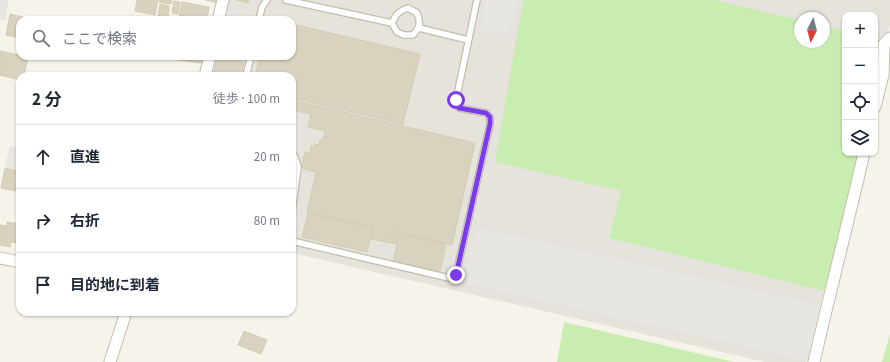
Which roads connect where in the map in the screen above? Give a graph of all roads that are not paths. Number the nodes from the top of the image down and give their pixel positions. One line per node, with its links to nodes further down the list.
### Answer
1 (223, 0): 5 (street)
2 (267, 0): 6 (lane)
3 (286, 0): 7 (lane)
4 (477, 0): 10 (lane)
5 (219, 16)
6 (260, 16)
7 (392, 23): 8 (lane); 8 (lane)
8 (419, 28): 10 (lane)
9 (890, 38): 15 (street)
10 (468, 40): 19 (lane)
11 (209, 60): 13 (street)
12 (250, 60): 14 (lane)
13 (206, 72)
14 (247, 72)
15 (878, 95)
16 (863, 156): 24 (street)
17 (296, 157): 18 (lane)
18 (296, 182)
19 (296, 242)
20 (0, 258): 21 (street)
21 (16, 261)
22 (125, 316): 23 (street)
23 (110, 362)
24 (814, 362)

